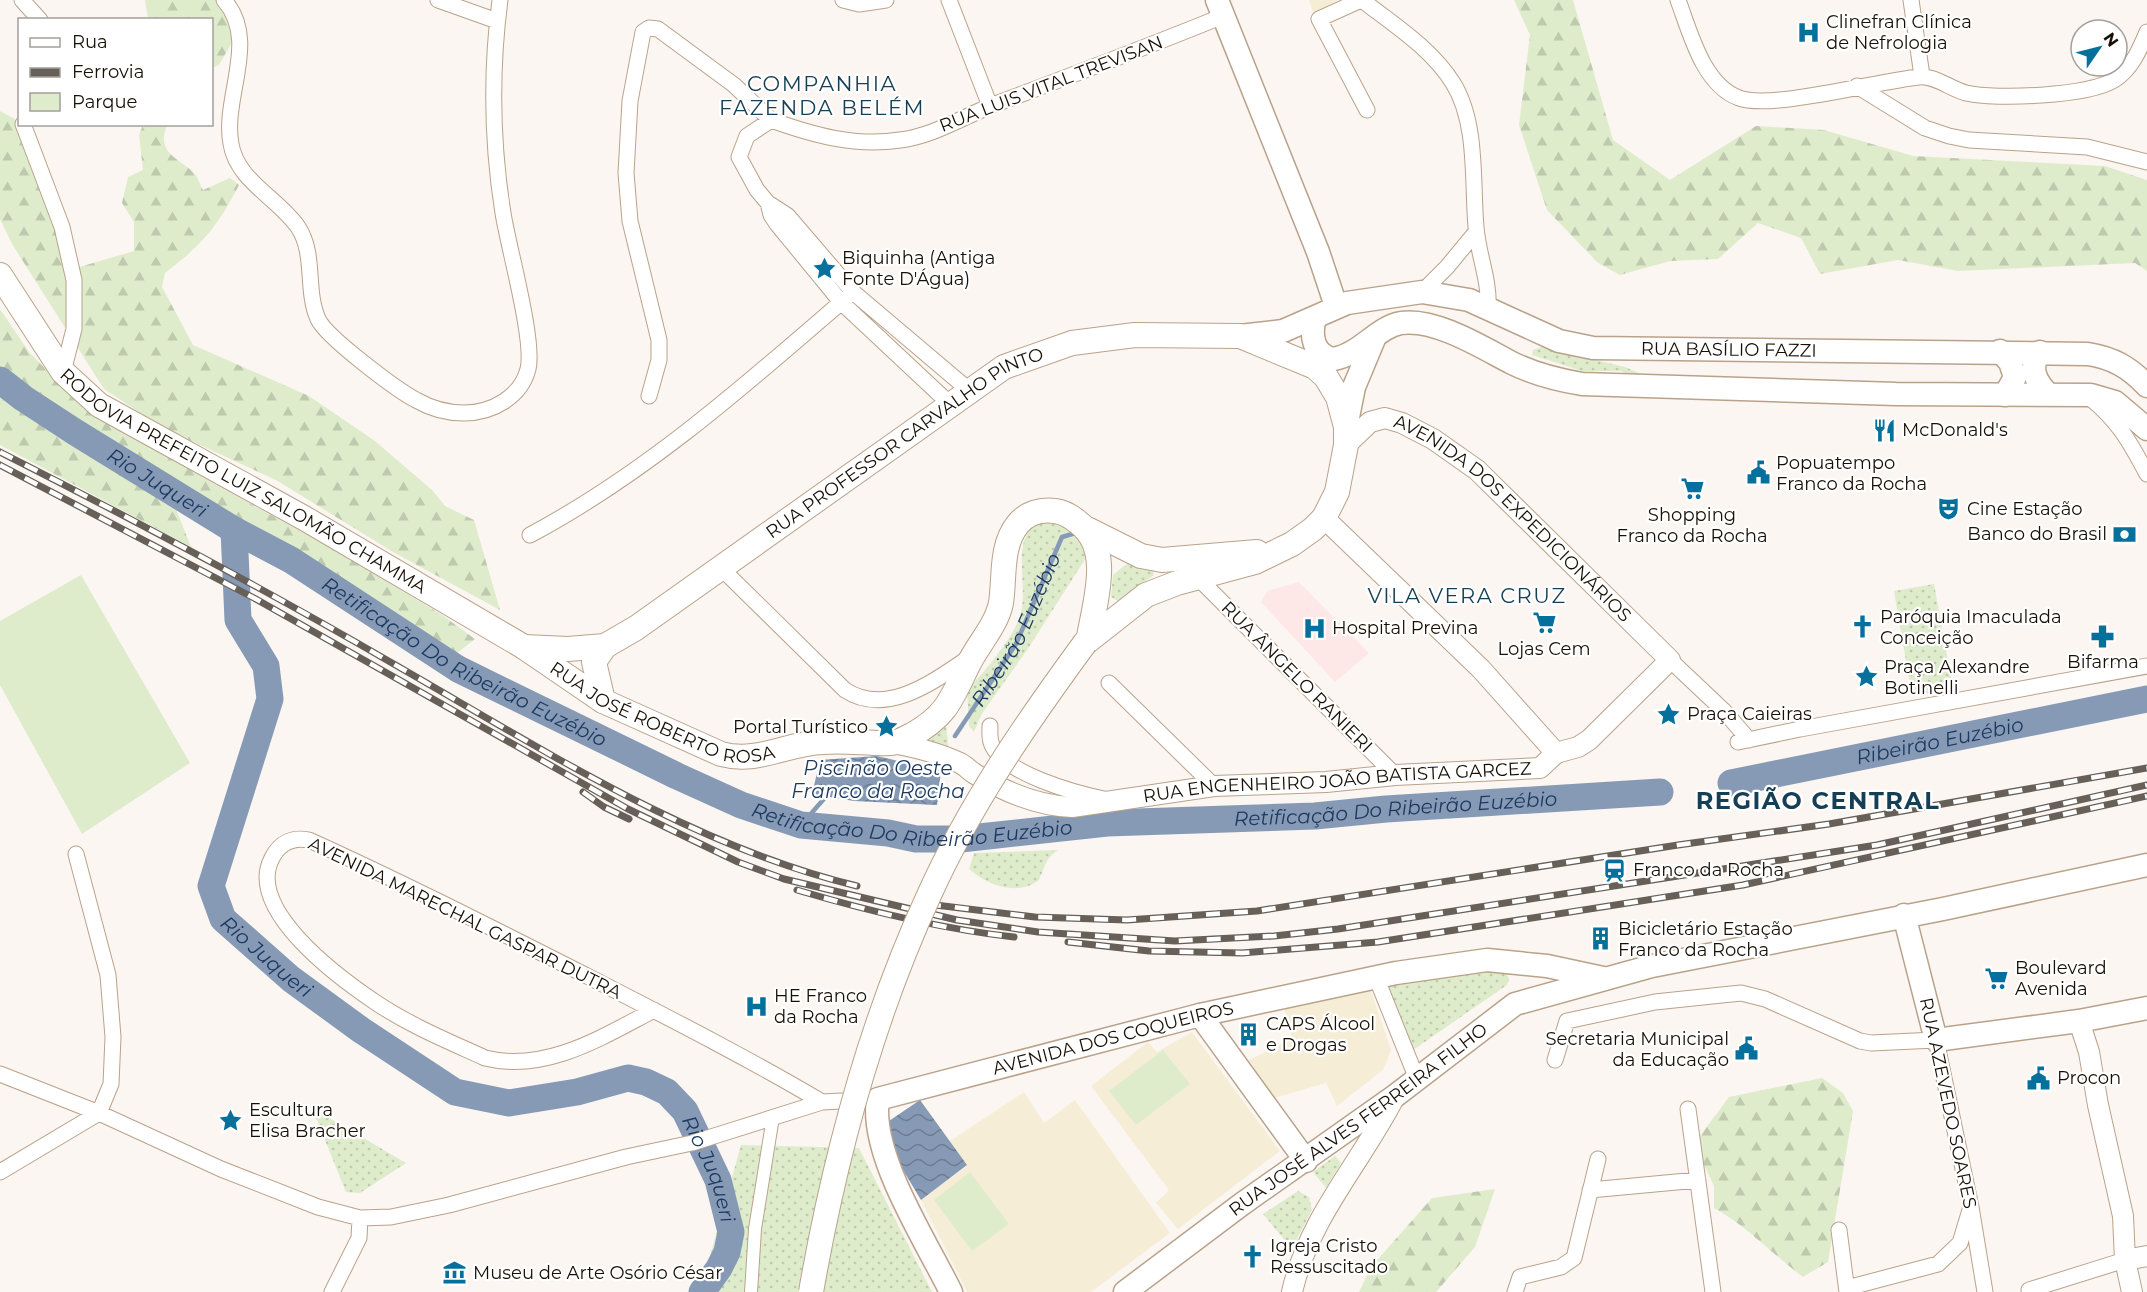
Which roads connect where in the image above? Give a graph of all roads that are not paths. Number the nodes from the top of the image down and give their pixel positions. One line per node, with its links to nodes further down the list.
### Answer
1 (22, 0): 12 (street)
2 (224, 0): 13 (street)
3 (438, 0): 13 (street)
4 (500, 0): 13 (street)
5 (843, 0): 6 (street)
6 (885, 0)
7 (949, 0): 17 (street)
8 (1362, 0): 18 (street); 23 (street)
9 (1678, 0): 16 (street)
10 (1911, 0): 15 (street)
11 (1220, 8): 17 (street, RUA LUIS VITAL TREVISAN); 28 (main road)
12 (38, 18)
13 (497, 21)
14 (2147, 32): 15 (street)
15 (1922, 76): 16 (street)
16 (1857, 86): 21 (street)
17 (990, 106): 19 (street, RUA LUIS VITAL TREVISAN)
18 (1367, 110)
19 (771, 120): 22 (street); 43 (street)
20 (24, 126): 38 (street)
21 (2147, 162)
22 (768, 203): 25 (street); 27 (street)
23 (1476, 232): 26 (street); 29 (street)
24 (0, 275): 38 (main road, RODOVIA PREFEITO LUIZ SALOMÃO CHAMMA)
25 (853, 292): 27 (street); 44 (street)
26 (1422, 292): 28 (main road, RUA BASÍLIO FAZZI); 29 (main road, RUA BASÍLIO FAZZI)
27 (841, 302): 44 (street); 50 (street)
28 (1336, 306): 30 (main road, RUA BASÍLIO FAZZI)
29 (1488, 309): 31 (main road, RUA BASÍLIO FAZZI); 34 (main road)
30 (1315, 318): 32 (main road, RUA PROFESSOR CARVALHO PINTO); 33 (main road, RUA BASÍLIO FAZZI)
31 (1518, 323): 35 (main road, RUA BASÍLIO FAZZI); 37 (main road)
32 (1240, 336): 44 (main road, RUA PROFESSOR CARVALHO PINTO); 46 (main road)
33 (1374, 339): 34 (main road, RUA BASÍLIO FAZZI); 46 (main road)
34 (1475, 341): 37 (main road, RUA BASÍLIO FAZZI)
35 (2000, 351): 36 (main road, RUA BASÍLIO FAZZI); 41 (main road)
36 (2040, 352): 39 (main road, RUA BASÍLIO FAZZI); 40 (main road)
37 (1504, 358): 41 (main road, RUA BASÍLIO FAZZI)
38 (63, 372): 56 (main road, RODOVIA PREFEITO LUIZ SALOMÃO CHAMMA)
39 (2147, 386)
40 (2048, 394): 41 (main road, RUA BASÍLIO FAZZI); 42 (main road, RUA BASÍLIO FAZZI)
41 (2005, 395)
42 (2085, 395): 45 (main road, RUA BASÍLIO FAZZI); 47 (street)
43 (649, 396)
44 (961, 398): 52 (main road, RUA PROFESSOR CARVALHO PINTO)
45 (2147, 429)
46 (1346, 436): 48 (main road); 58 (street, AVENIDA DOS EXPEDICIONÁRIOS)
47 (2147, 474)
48 (1324, 518): 51 (main road); 64 (street)
49 (1089, 530): 51 (main road); 54 (main road); 57 (main road, RUA JOSÉ ROBERTO ROSA)
50 (530, 535)
51 (1275, 553): 53 (main road)
52 (721, 568): 55 (main road, RUA PROFESSOR CARVALHO PINTO); 57 (street, RUA JOSÉ ROBERTO ROSA)
53 (1199, 579): 54 (main road); 65 (street, RUA ÂNGELO RANIERI)
54 (1087, 640): 103 (main road, bridge)
55 (605, 646): 56 (main road, RUA PROFESSOR CARVALHO PINTO); 61 (main road)
56 (524, 647): 61 (main road, RUA JOSÉ ROBERTO ROSA)
57 (976, 652): 63 (main road, RUA JOSÉ ROBERTO ROSA)
58 (1670, 660): 59 (street); 64 (street)
59 (2147, 666)
60 (1109, 682): 66 (street)
61 (603, 701): 63 (main road, RUA JOSÉ ROBERTO ROSA)
62 (990, 726): 67 (street, RUA ENGENHEIRO JOÃO BATISTA GARCEZ)
63 (892, 743): 67 (street, RUA ENGENHEIRO JOÃO BATISTA GARCEZ)
64 (1556, 753): 65 (street, RUA ENGENHEIRO JOÃO BATISTA GARCEZ)
65 (1395, 775): 66 (street, RUA ENGENHEIRO JOÃO BATISTA GARCEZ)
66 (1214, 786): 67 (street, RUA ENGENHEIRO JOÃO BATISTA GARCEZ)
67 (1115, 802)
68 (76, 854): 87 (street)
69 (2147, 865): 70 (main road, RUA JOSÉ ALVES FERREIRA FILHO)
70 (1904, 915): 73 (main road, RUA JOSÉ ALVES FERREIRA FILHO); 79 (main road, RUA AZEVEDO SOARES)
71 (1514, 961): 72 (main road, AVENIDA DOS COQUEIROS); 73 (main road, AVENIDA DOS COQUEIROS); 74 (main road)
72 (1376, 976): 77 (main road, AVENIDA DOS COQUEIROS); 82 (street)
73 (1606, 978): 74 (main road, RUA JOSÉ ALVES FERREIRA FILHO)
74 (1526, 1000): 82 (main road, RUA JOSÉ ALVES FERREIRA FILHO)
75 (2147, 1008): 78 (main road)
76 (654, 1010): 76 (street, AVENIDA MARECHAL GASPAR DUTRA); 85 (street, AVENIDA MARECHAL GASPAR DUTRA)
77 (1200, 1015): 84 (main road, AVENIDA DOS COQUEIROS); 90 (main road)
78 (2079, 1021): 79 (main road); 98 (street)
79 (1936, 1040): 80 (street); 94 (street, RUA AZEVEDO SOARES)
80 (1555, 1060)
81 (0, 1074): 87 (street, AVENIDA DOS COQUEIROS)
82 (1417, 1079): 83 (main road, RUA JOSÉ ALVES FERREIRA FILHO)
83 (1395, 1096): 90 (main road, RUA JOSÉ ALVES FERREIRA FILHO); 106 (street)
84 (878, 1099): 85 (street, AVENIDA DOS COQUEIROS); 104 (main road)
85 (822, 1102): 88 (street, AVENIDA DOS COQUEIROS)
86 (1688, 1109): 92 (street)
87 (99, 1113): 91 (street); 95 (street, AVENIDA DOS COQUEIROS)
88 (774, 1117): 95 (street, AVENIDA DOS COQUEIROS); 102 (street)
89 (1598, 1159): 93 (street)
90 (1306, 1161): 105 (main road, RUA JOSÉ ALVES FERREIRA FILHO)
91 (0, 1172)
92 (1698, 1180): 93 (street); 108 (street)
93 (1590, 1190): 107 (street)
94 (1971, 1208): 99 (street); 109 (street, RUA AZEVEDO SOARES)
95 (360, 1218): 101 (street)
96 (1839, 1230): 99 (street)
97 (2147, 1256): 98 (street)
98 (2125, 1260): 100 (street); 110 (street)
99 (1847, 1290)
100 (2029, 1290)
101 (332, 1292)
102 (751, 1292)
103 (811, 1292)
104 (951, 1292)
105 (1125, 1292)
106 (1292, 1292)
107 (1515, 1292)
108 (1713, 1292)
109 (1984, 1292)
110 (2132, 1292)

